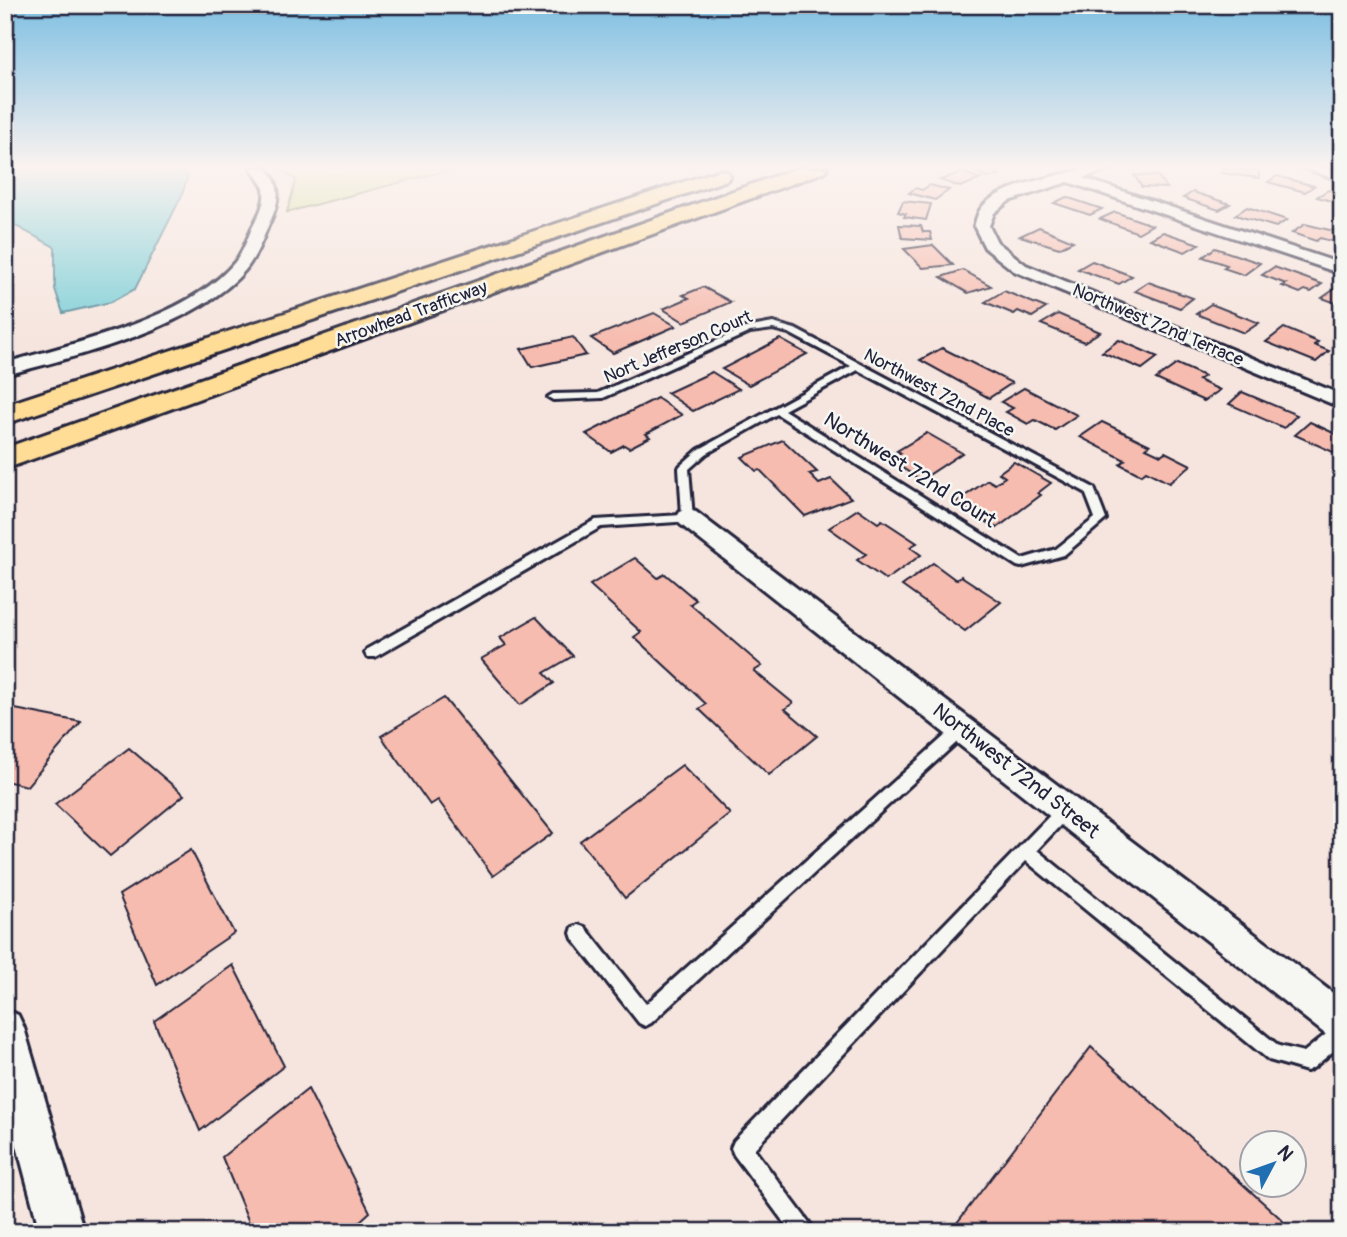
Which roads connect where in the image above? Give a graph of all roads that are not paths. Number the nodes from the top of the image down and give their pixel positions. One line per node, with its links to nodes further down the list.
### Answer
1 (261, 226): 7 (street)
2 (570, 226): 14 (highway, Arrowhead Trafficway)
3 (656, 226): 15 (highway, Arrowhead Trafficway)
4 (982, 226): 12 (street, Northwest 72nd Terrace)
5 (1211, 226): 6 (street)
6 (1342, 269)
7 (177, 309): 10 (street)
8 (773, 326): 9 (lane, Northwest 72nd Place); 11 (lane, Nort Jefferson Court)
9 (856, 367): 13 (lane); 17 (lane, Northwest 72nd Place)
10 (5, 369)
11 (552, 397)
12 (1342, 402)
13 (778, 411): 16 (lane); 17 (lane, Northwest 72nd Court)
14 (5, 415)
15 (5, 460)
16 (688, 518): 18 (lane); 19 (street, Northwest 72nd Street)
17 (1021, 562)
18 (371, 653)
19 (962, 729): 20 (street, Northwest 72nd Street); 22 (lane)
20 (1066, 809): 21 (lane); 23 (street, Northwest 72nd Street)
21 (1026, 851): 25 (lane); 27 (lane)
22 (579, 933)
23 (1342, 1024)
24 (5, 1028): 26 (street)
25 (1342, 1032)
26 (62, 1232)
27 (804, 1232)

